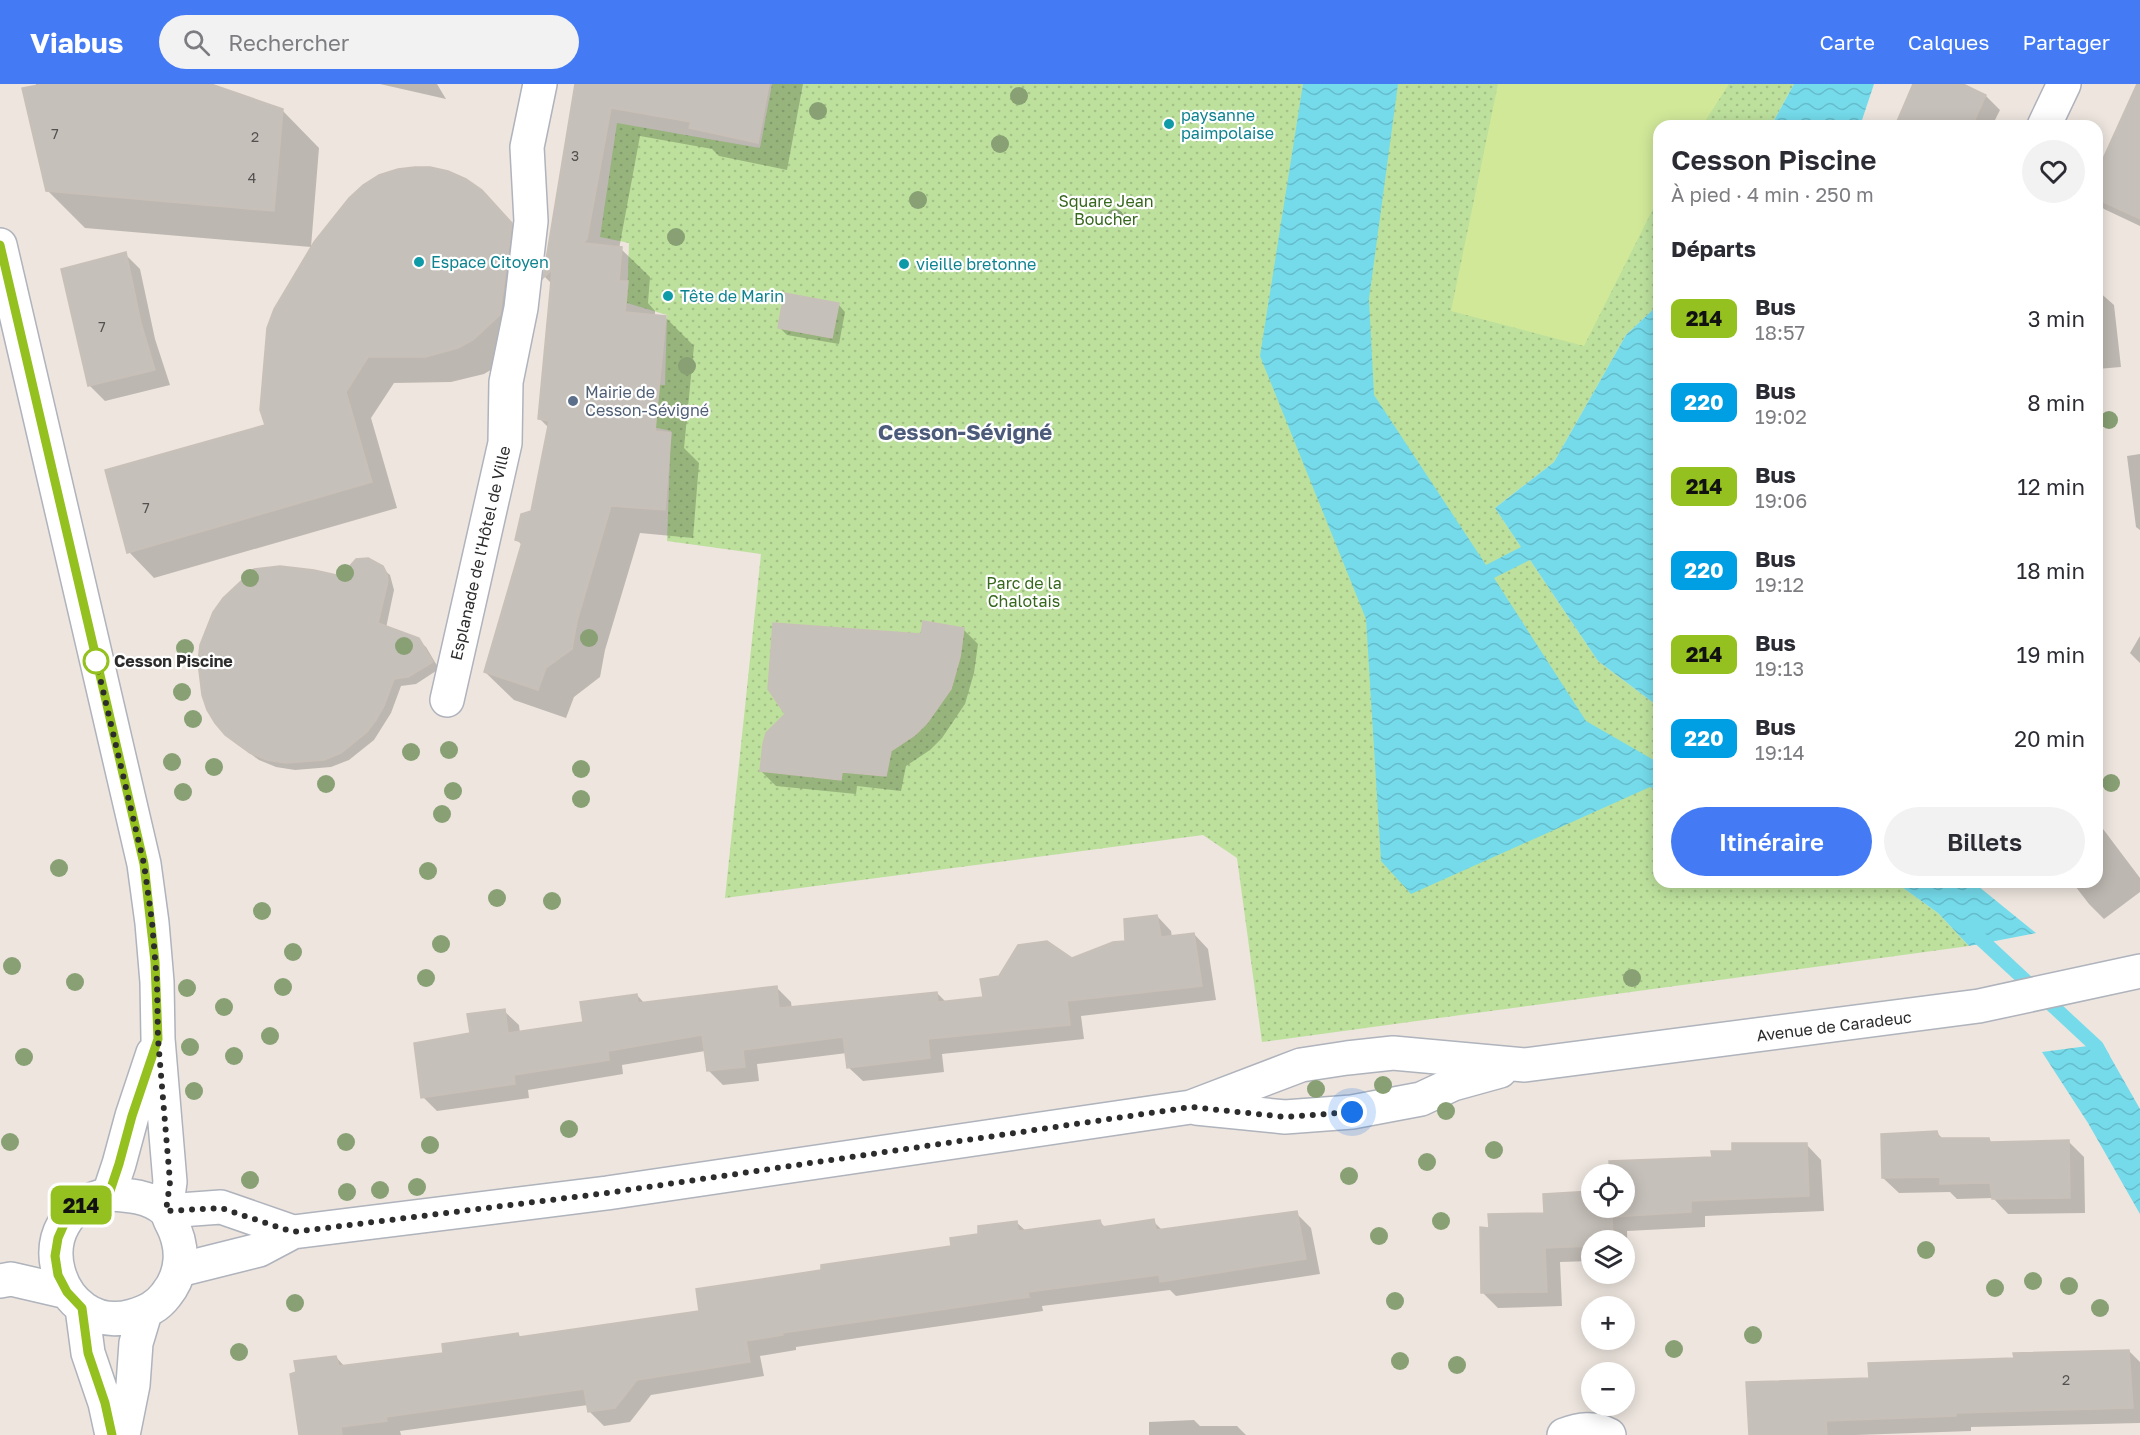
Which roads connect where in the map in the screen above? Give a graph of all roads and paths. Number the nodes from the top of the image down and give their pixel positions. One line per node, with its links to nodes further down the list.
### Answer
1 (540, 84): 5 (street, Esplanade de l'Hôtel de Ville)
2 (2064, 84): 3 (street)
3 (2047, 120)
4 (0, 245): 7 (street)
5 (447, 700)
6 (2140, 971): 8 (street, Avenue de Caradeuc)
7 (158, 1039): 10 (street); 11 (street)
8 (1525, 1065): 9 (street, Avenue de Caradeuc); 9 (street, Avenue de Caradeuc)
9 (1191, 1107): 12 (street, Avenue de Caradeuc)
10 (109, 1194): 11 (street); 15 (street)
11 (166, 1211): 12 (street, Avenue de Caradeuc); 13 (street)
12 (293, 1232): 13 (street, Avenue de Caradeuc)
13 (179, 1270): 16 (street)
14 (0, 1281): 15 (street)
15 (74, 1300): 16 (street); 17 (street)
16 (145, 1313): 18 (street)
17 (112, 1435)
18 (123, 1435)
19 (1564, 1435): 20 (street)
20 (1610, 1435)

